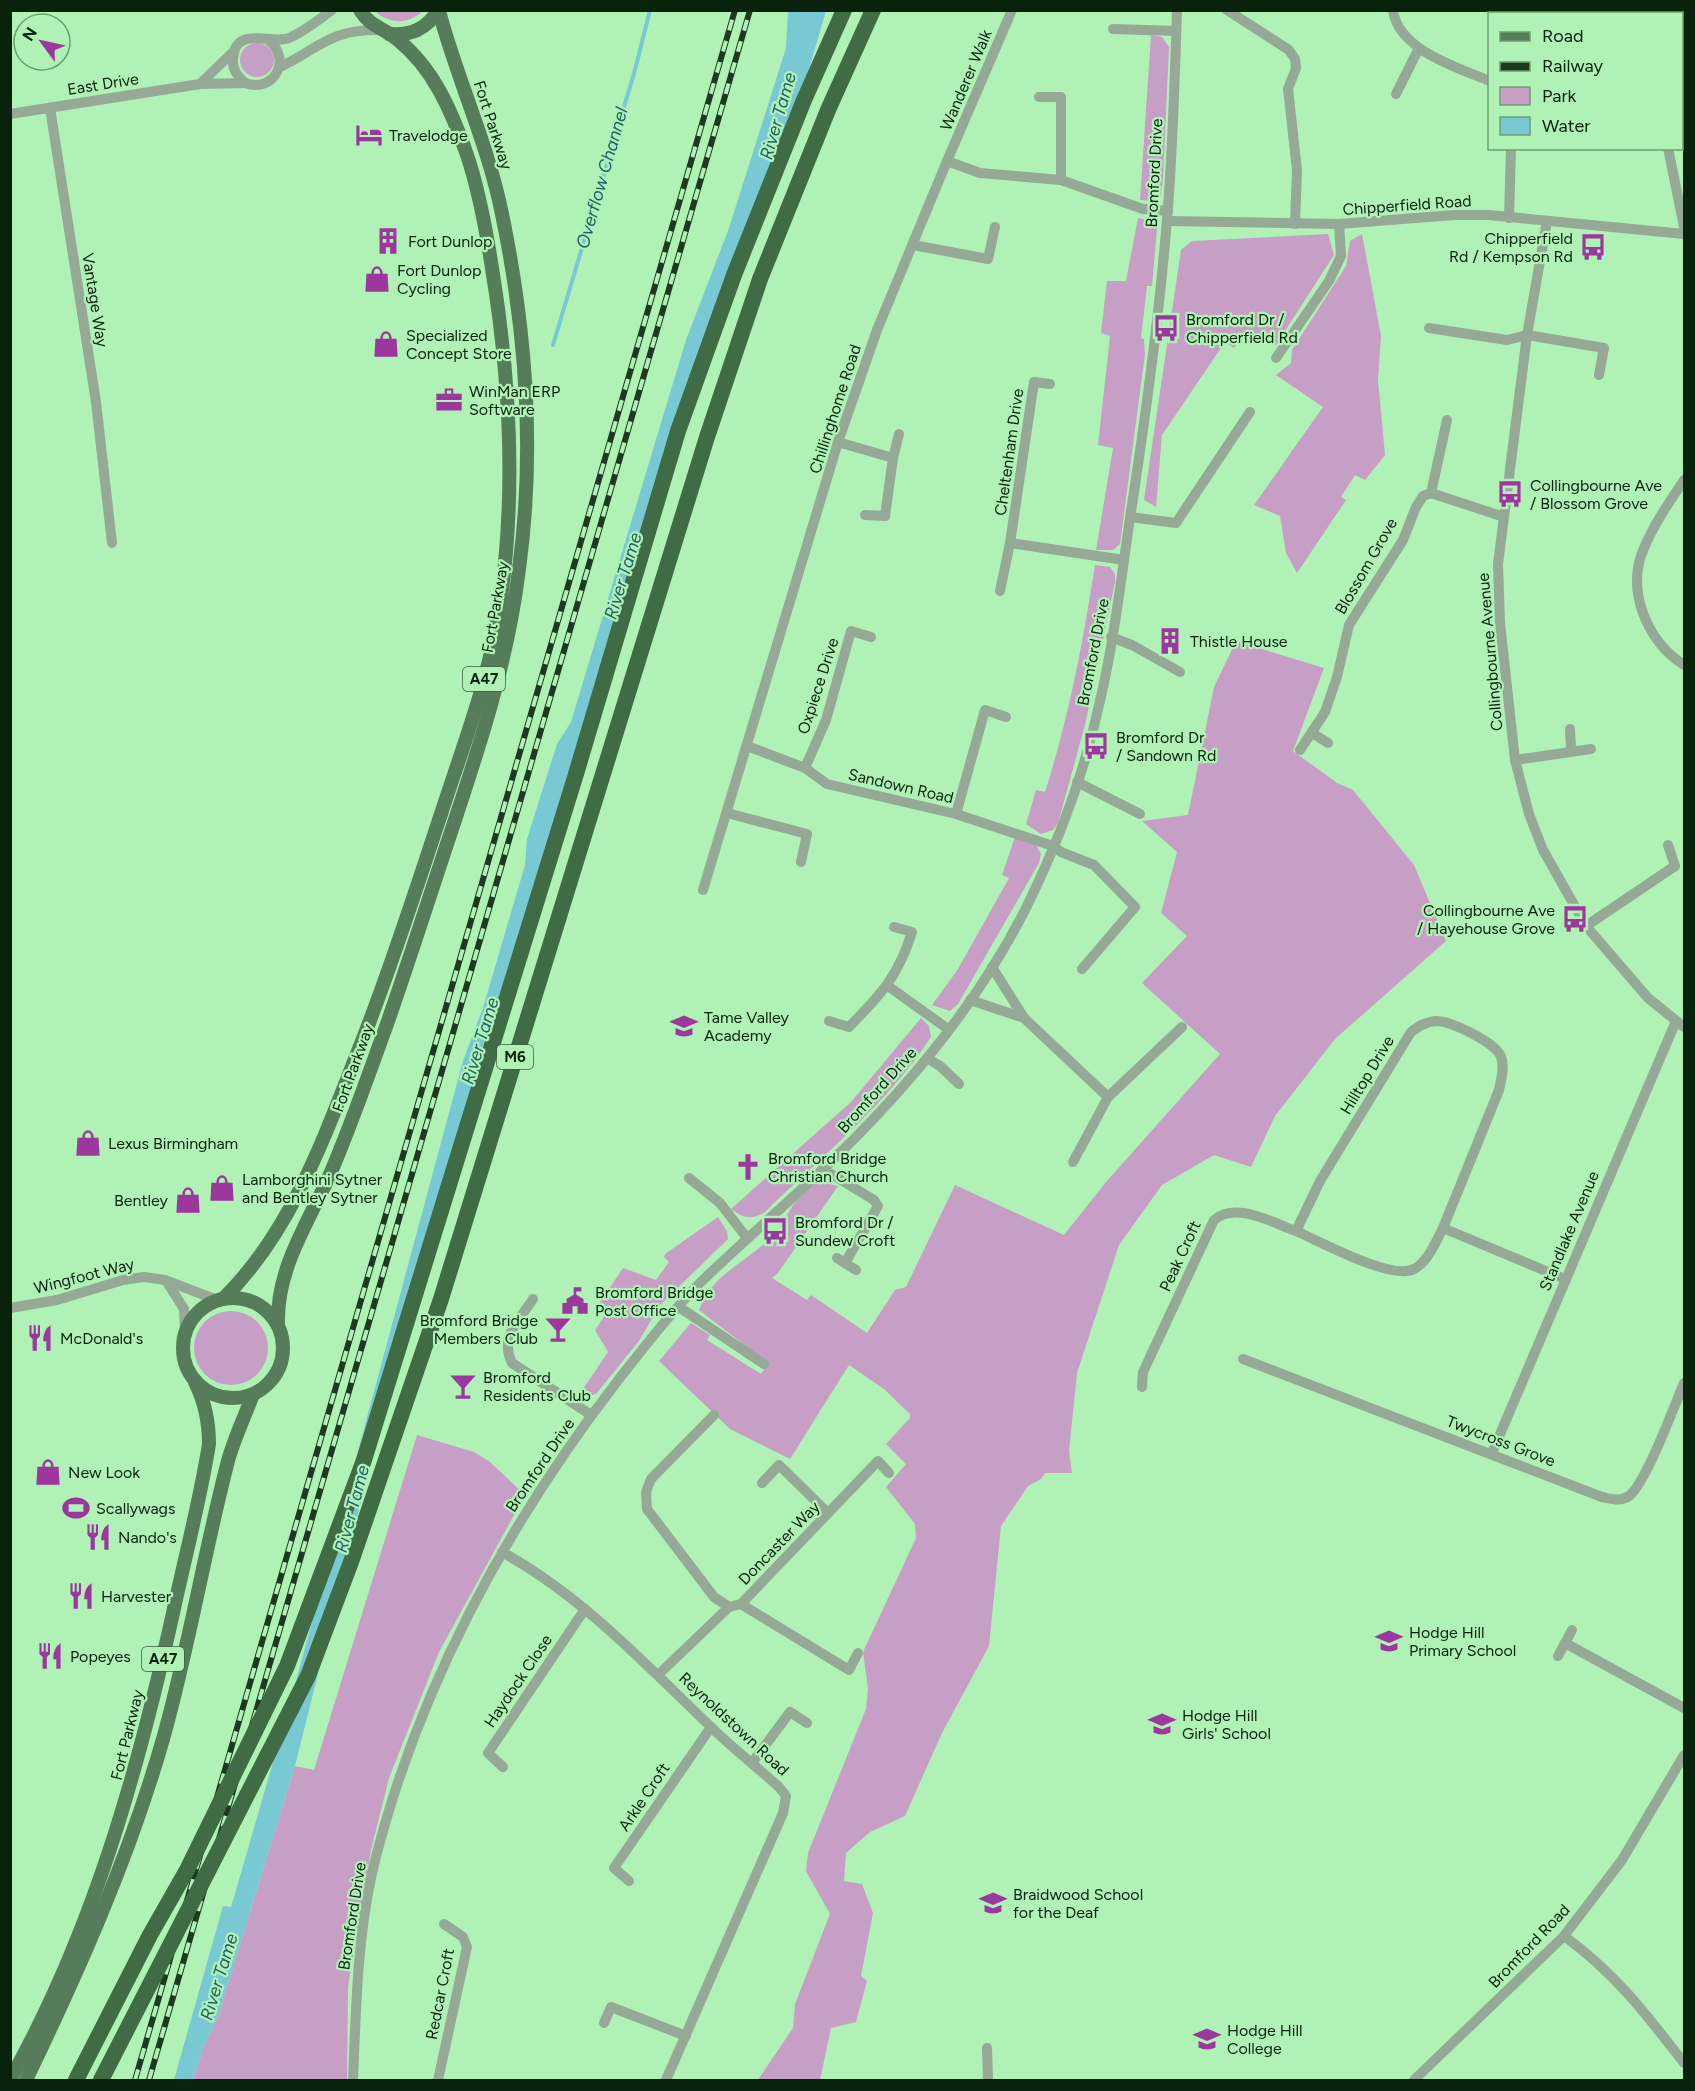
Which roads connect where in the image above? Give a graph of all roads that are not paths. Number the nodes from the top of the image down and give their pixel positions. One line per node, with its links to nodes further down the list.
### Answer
1 (332, 10): 13 (street)
2 (360, 10): 12 (main road, Fort Parkway / A47)
3 (844, 10): 147 (highway, M6, bridge)
4 (873, 10): 148 (highway, M6, bridge)
5 (1012, 10): 26 (street, Wanderer Walk)
6 (1176, 10): 11 (street, Bromford Drive)
7 (1393, 10): 15 (street)
8 (439, 11): 12 (main road, Fort Parkway / A47); 107 (main road, Fort Parkway / A47)
9 (1234, 12): 31 (street)
10 (1113, 29): 11 (street)
11 (1176, 31): 28 (street, Bromford Drive)
12 (384, 32): 16 (street); 103 (main road, Fort Parkway / A47)
13 (268, 40): 14 (street); 16 (street)
14 (236, 48): 18 (street); 19 (street)
15 (1419, 48): 17 (street); 20 (street)
16 (280, 67): 18 (street)
17 (1488, 80)
18 (245, 83): 19 (street, East Drive)
19 (200, 84): 22 (street, East Drive)
20 (1396, 94)
21 (1039, 97): 27 (street)
22 (50, 108): 23 (street, East Drive); 54 (street, Vantage Way)
23 (10, 114)
24 (1510, 150): 29 (street)
25 (1668, 150): 34 (street)
26 (947, 162): 27 (street); 36 (street, Chillinghome Road)
27 (1061, 180): 28 (street)
28 (1167, 216): 31 (street, Chipperfield Road); 52 (street, Bromford Drive)
29 (1509, 218): 30 (street, Chipperfield Road); 32 (street, Chipperfield Road)
30 (1547, 221): 35 (street, Chipperfield Road); 38 (street, Collingbourne Avenue)
31 (1295, 224): 32 (street, Chipperfield Road)
32 (1339, 225): 39 (street)
33 (995, 227): 36 (street)
34 (1684, 227)
35 (1684, 234)
36 (913, 245): 45 (street, Chillinghome Road)
37 (1429, 328): 38 (street)
38 (1527, 335): 40 (street); 53 (street, Collingbourne Avenue)
39 (1276, 358)
40 (1599, 375)
41 (1050, 384): 55 (street, Cheltenham Drive)
42 (1250, 412): 52 (street)
43 (1447, 420): 48 (street)
44 (899, 434): 46 (street)
45 (838, 442): 46 (street); 66 (street, Chillinghome Road)
46 (893, 458): 51 (street)
47 (1684, 480): 49 (street)
48 (1431, 493): 53 (street); 64 (street, Blossom Grove)
49 (1674, 496): 50 (street); 60 (street)
50 (1684, 501)
51 (865, 514)
52 (1130, 517): 56 (street, Bromford Drive)
53 (1504, 517): 70 (street, Collingbourne Avenue)
54 (112, 543)
55 (1010, 543): 56 (street); 57 (street, Cheltenham Drive)
56 (1124, 560): 59 (street, Bromford Drive)
57 (1000, 591)
58 (871, 637): 71 (street, Oxpiece Drive)
59 (1112, 637): 61 (street); 72 (street, Bromford Drive)
60 (1684, 665)
61 (1180, 672)
62 (1006, 717): 74 (street)
63 (1570, 729): 69 (street)
64 (1312, 733): 65 (street); 68 (street, Blossom Grove)
65 (1328, 743)
66 (747, 746): 71 (street, Sandown Road); 73 (street, Chillinghome Road)
67 (1591, 749): 69 (street)
68 (1300, 750)
69 (1571, 750): 70 (street)
70 (1515, 760): 80 (street, Collingbourne Avenue)
71 (805, 768): 74 (street, Sandown Road)
72 (1077, 782): 75 (street); 77 (street, Bromford Drive)
73 (727, 813): 78 (street); 79 (street, Chillinghome Road)
74 (956, 814): 77 (street, Sandown Road)
75 (1140, 814)
76 (1668, 845): 80 (street)
77 (1053, 846): 82 (street, Bromford Drive); 83 (street, Sandown Road)
78 (801, 862)
79 (703, 890)
80 (1586, 926): 88 (street, Collingbourne Avenue)
81 (894, 927): 84 (street)
82 (992, 967): 85 (street, Bromford Drive); 86 (street)
83 (1082, 969)
84 (888, 986): 87 (street); 90 (street)
85 (970, 1000): 86 (street); 90 (street, Bromford Drive)
86 (1024, 1018): 93 (street)
87 (829, 1021)
88 (1680, 1024): 101 (street, Standlake Avenue)
89 (1182, 1028): 93 (street)
90 (948, 1029): 91 (street, Bromford Drive)
91 (927, 1058): 92 (street); 95 (street, Bromford Drive)
92 (959, 1084)
93 (1108, 1097): 94 (street)
94 (1073, 1162)
95 (823, 1169): 99 (street, Bromford Drive); 100 (street)
96 (689, 1178): 99 (street)
97 (1443, 1228): 98 (street, Hilltop Drive); 98 (street, Hilltop Drive); 101 (street)
98 (1296, 1231): 113 (street, Peak Croft)
99 (747, 1238): 105 (street, Bromford Drive)
100 (856, 1270)
101 (1565, 1279): 117 (street, Standlake Avenue)
102 (165, 1280): 103 (street, Wingfoot Way); 106 (street, Wingfoot Way); 108 (street)
103 (220, 1299): 107 (main road); 108 (main road, Fort Parkway)
104 (533, 1299): 115 (street)
105 (679, 1307): 110 (street); 115 (street, Bromford Drive)
106 (10, 1308)
107 (278, 1325): 114 (main road, Fort Parkway)
108 (185, 1331): 111 (main road, Fort Parkway)
109 (1244, 1359): 117 (street, Twycross Grove)
110 (764, 1364)
111 (195, 1382): 114 (main road); 145 (main road, Fort Parkway / A47)
112 (1684, 1383): 117 (street, Twycross Grove)
113 (1142, 1387)
114 (252, 1397): 146 (main road, Fort Parkway / A47)
115 (591, 1415): 121 (street, Bromford Drive)
116 (714, 1415): 123 (street)
117 (1492, 1453)
118 (889, 1473): 120 (street, Doncaster Way)
119 (762, 1483): 120 (street)
120 (828, 1513): 122 (street, Doncaster Way)
121 (502, 1552): 124 (street, Reynoldstown Road); 149 (street, Bromford Drive)
122 (741, 1604): 123 (street, Doncaster Way); 127 (street)
123 (729, 1607): 129 (street, Doncaster Way)
124 (585, 1609): 129 (street, Reynoldstown Road); 135 (street, Haydock Close)
125 (1572, 1630): 126 (street)
126 (1565, 1643): 128 (street); 130 (street)
127 (858, 1653)
128 (1558, 1656)
129 (659, 1674): 132 (street, Reynoldstown Road)
130 (1684, 1708)
131 (807, 1723): 134 (street)
132 (711, 1727): 134 (street, Reynoldstown Road); 138 (street, Arkle Croft)
133 (1684, 1755): 136 (street, Bromford Road)
134 (752, 1763): 142 (street, Reynoldstown Road)
135 (502, 1767)
136 (1676, 1773): 137 (street); 140 (street, Bromford Road)
137 (1684, 1781)
138 (629, 1881)
139 (444, 1923): 150 (street, Redcar Croft)
140 (1564, 1936): 144 (street); 153 (street, Bromford Road)
141 (604, 2024): 142 (street)
142 (686, 2036): 151 (street, Reynoldstown Road)
143 (987, 2048): 152 (street)
144 (1684, 2063)
145 (10, 2080)
146 (26, 2080)
147 (76, 2080)
148 (101, 2080)
149 (353, 2080)
150 (438, 2080)
151 (666, 2080)
152 (988, 2080)
153 (1414, 2080)

